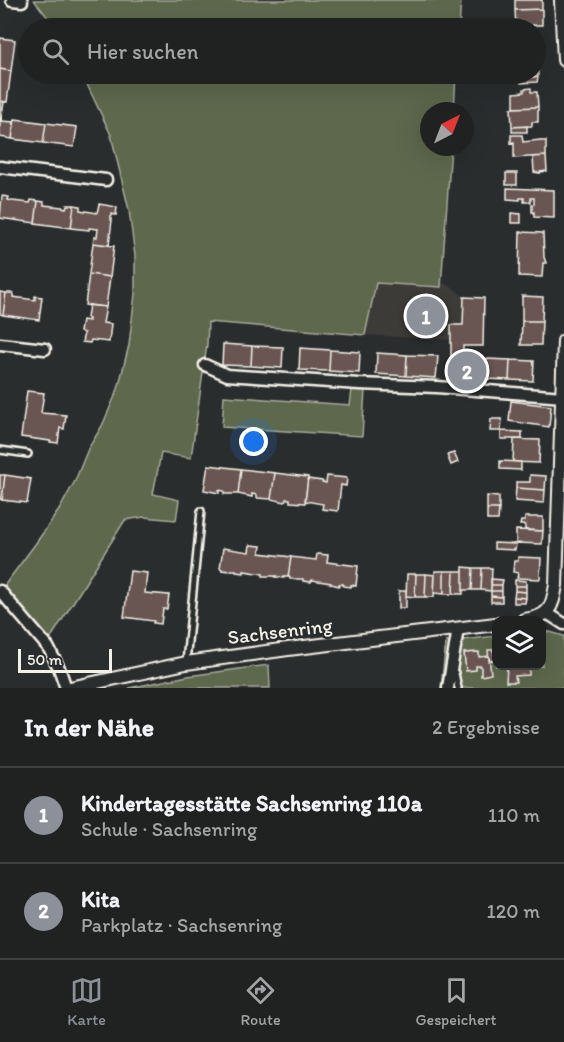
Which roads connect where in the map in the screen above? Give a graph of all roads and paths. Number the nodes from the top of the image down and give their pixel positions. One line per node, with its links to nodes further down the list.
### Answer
1 (12, 0): 3 (street)
2 (561, 0): 4 (street)
3 (22, 1)
4 (564, 60)
5 (0, 166): 6 (street)
6 (106, 180)
7 (564, 341): 11 (street)
8 (0, 344): 9 (street)
9 (45, 349)
10 (205, 365): 11 (street)
11 (562, 397): 16 (street)
12 (0, 450): 13 (lane)
13 (28, 454)
14 (201, 511): 21 (lane)
15 (0, 591): 23 (street)
16 (547, 613): 17 (street); 19 (street)
17 (542, 616)
18 (492, 624): 20 (street, Sachsenring)
19 (564, 624)
20 (458, 628): 21 (street, Sachsenring); 22 (street)
21 (186, 663): 23 (street, Sachsenring)
22 (451, 670): 24 (street); 25 (lane)
23 (68, 688)
24 (448, 688)
25 (458, 688)

